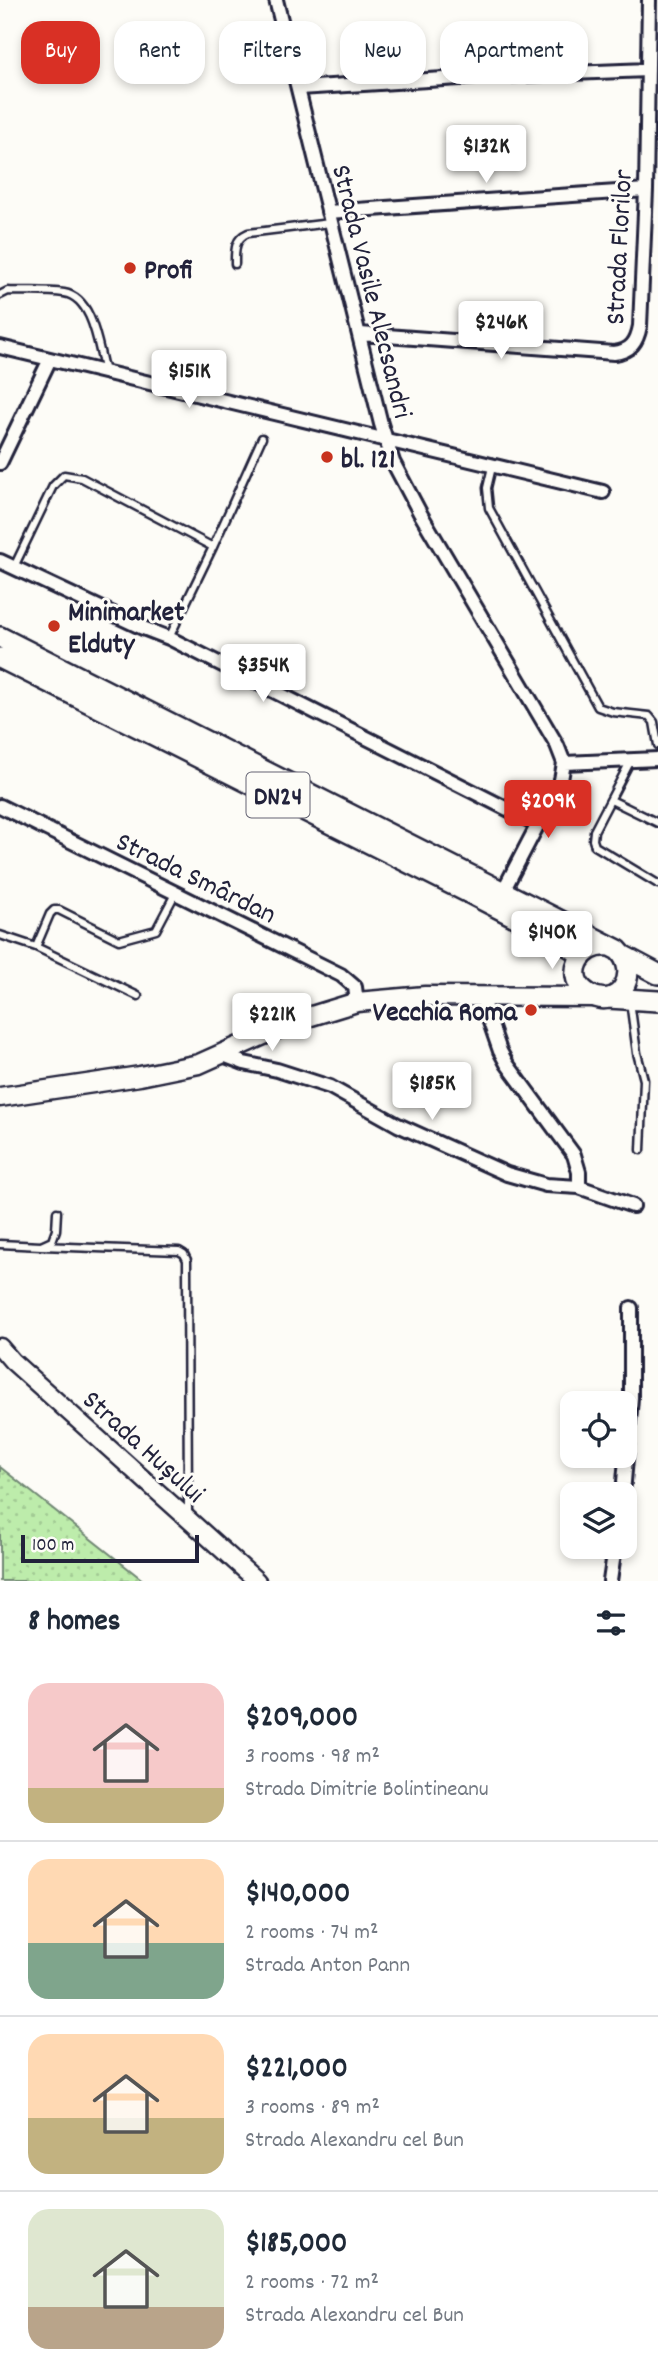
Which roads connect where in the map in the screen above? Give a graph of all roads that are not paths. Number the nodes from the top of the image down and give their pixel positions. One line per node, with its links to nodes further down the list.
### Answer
1 (276, 0): 4 (street, Strada Vasile Alecsandri)
2 (649, 0): 3 (street, Strada Florilor)
3 (648, 70): 4 (street); 5 (street, Strada Florilor)
4 (299, 89): 6 (street, Strada Vasile Alecsandri)
5 (646, 190): 6 (street); 9 (street, Strada Florilor)
6 (330, 218): 7 (lane); 9 (street, Strada Vasile Alecsandri)
7 (235, 264)
8 (0, 295): 12 (lane)
9 (360, 334): 14 (street, Strada Vasile Alecsandri)
10 (0, 347): 11 (street)
11 (50, 359): 12 (street); 15 (street)
12 (105, 372): 14 (street)
13 (262, 438): 18 (lane)
14 (386, 442): 16 (street); 27 (street, Strada Vasile Alecsandri)
15 (0, 463)
16 (492, 467): 17 (street); 24 (lane)
17 (603, 492)
18 (213, 547): 20 (lane); 22 (lane)
19 (0, 561): 20 (street)
20 (14, 567): 22 (street)
21 (0, 637): 34 (main road, DN24)
22 (169, 638): 31 (street)
23 (0, 658): 34 (main road, DN24)
24 (658, 745)
25 (658, 759): 26 (street)
26 (631, 760): 27 (street); 28 (lane)
27 (564, 763): 31 (street)
28 (611, 800): 30 (lane); 32 (lane)
29 (0, 807): 33 (street, Strada Smârdan)
30 (658, 823)
31 (537, 824): 34 (street)
32 (658, 884)
33 (175, 894): 36 (lane); 47 (street, Strada Smârdan)
34 (500, 899): 37 (main road, DN24); 38 (main road, DN24)
35 (0, 936): 36 (lane)
36 (36, 947): 41 (lane)
37 (617, 951): 38 (main road); 39 (main road, DN24); 44 (main road)
38 (582, 955): 40 (main road)
39 (658, 974)
40 (577, 979): 43 (main road); 44 (main road)
41 (138, 996)
42 (481, 996): 43 (main road); 47 (main road); 51 (street)
43 (545, 997): 44 (main road)
44 (602, 998): 45 (main road)
45 (630, 999): 46 (main road); 50 (lane)
46 (658, 1001)
47 (357, 1002): 48 (main road)
48 (223, 1055): 49 (main road); 51 (street)
49 (0, 1097)
50 (641, 1150)
51 (579, 1187): 52 (street)
52 (634, 1206)
53 (57, 1212): 55 (lane)
54 (0, 1244): 55 (lane)
55 (41, 1246): 60 (lane)
56 (631, 1308): 59 (street)
57 (0, 1348): 58 (street, Strada Hușului)
58 (6, 1362): 60 (street, Strada Hușului)
59 (624, 1482)
60 (188, 1519): 62 (street, Strada Hușului)
61 (613, 1559): 63 (street)
62 (257, 1581)
63 (610, 1581)

